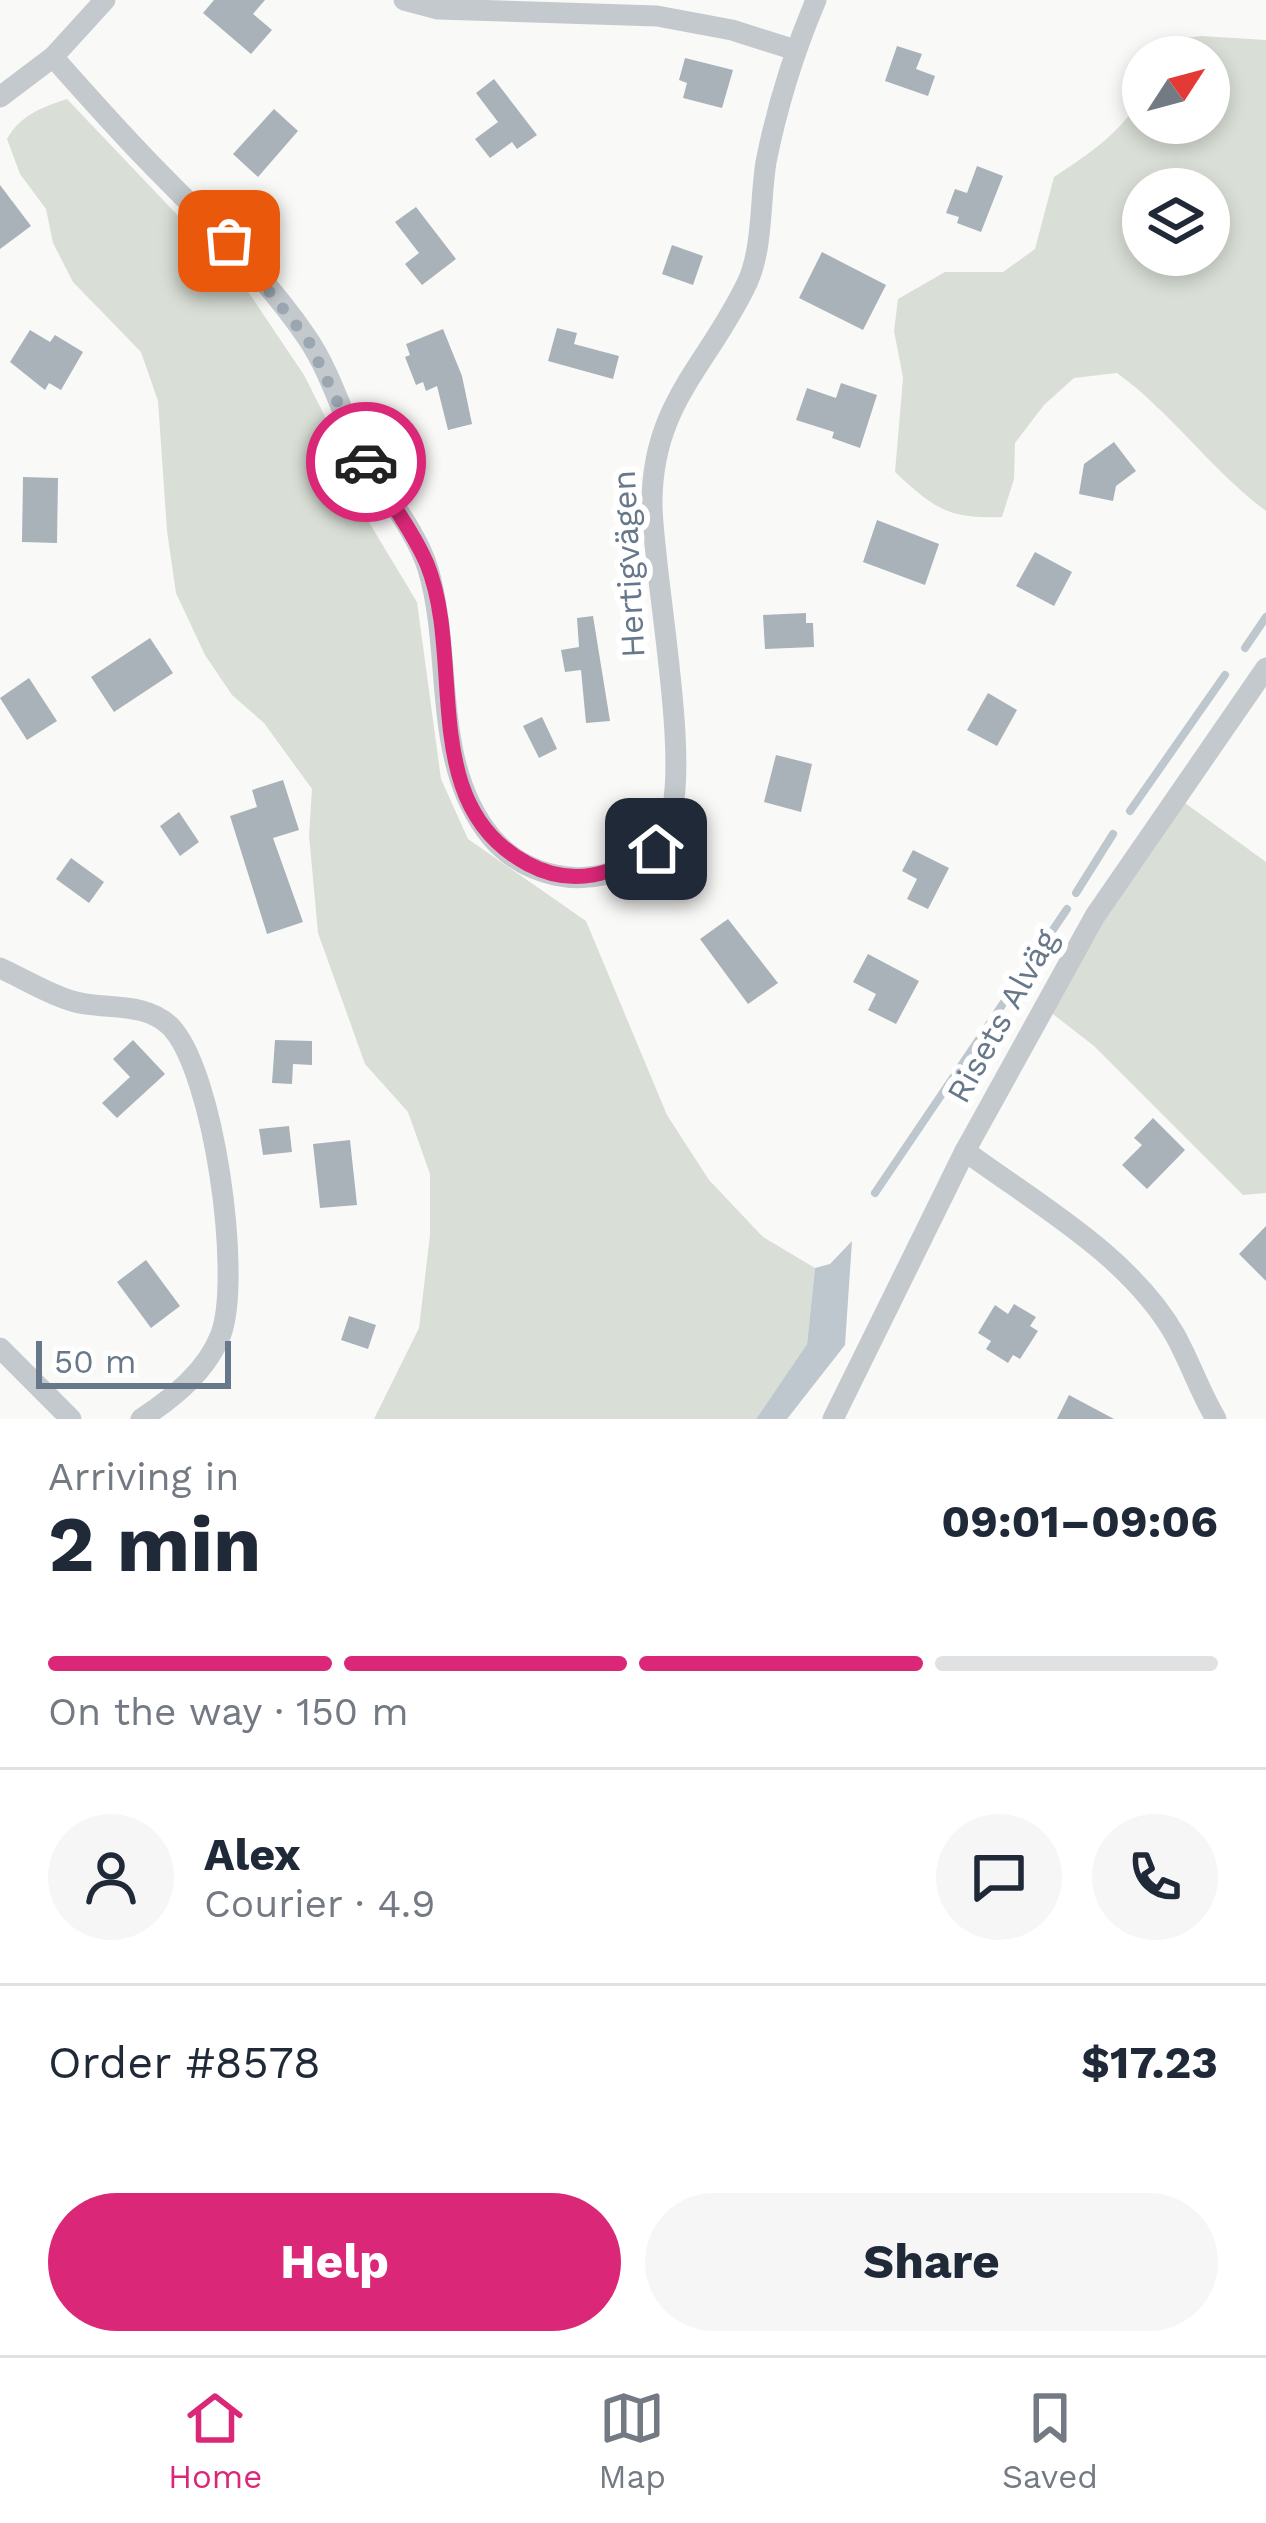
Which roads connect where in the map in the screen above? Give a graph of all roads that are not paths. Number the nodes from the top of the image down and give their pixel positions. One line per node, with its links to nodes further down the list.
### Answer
1 (105, 0): 5 (street)
2 (404, 0): 4 (street)
3 (816, 0): 4 (street, Hertigvägen)
4 (795, 50): 5 (street, Hertigvägen)
5 (53, 57): 6 (street)
6 (0, 97)
7 (1266, 668): 9 (street, Risets Alväg)
8 (0, 968): 12 (street)
9 (965, 1151): 13 (street, Risets Alväg); 14 (street)
10 (0, 1348): 11 (street)
11 (71, 1419)
12 (141, 1419)
13 (833, 1419)
14 (1216, 1419)

